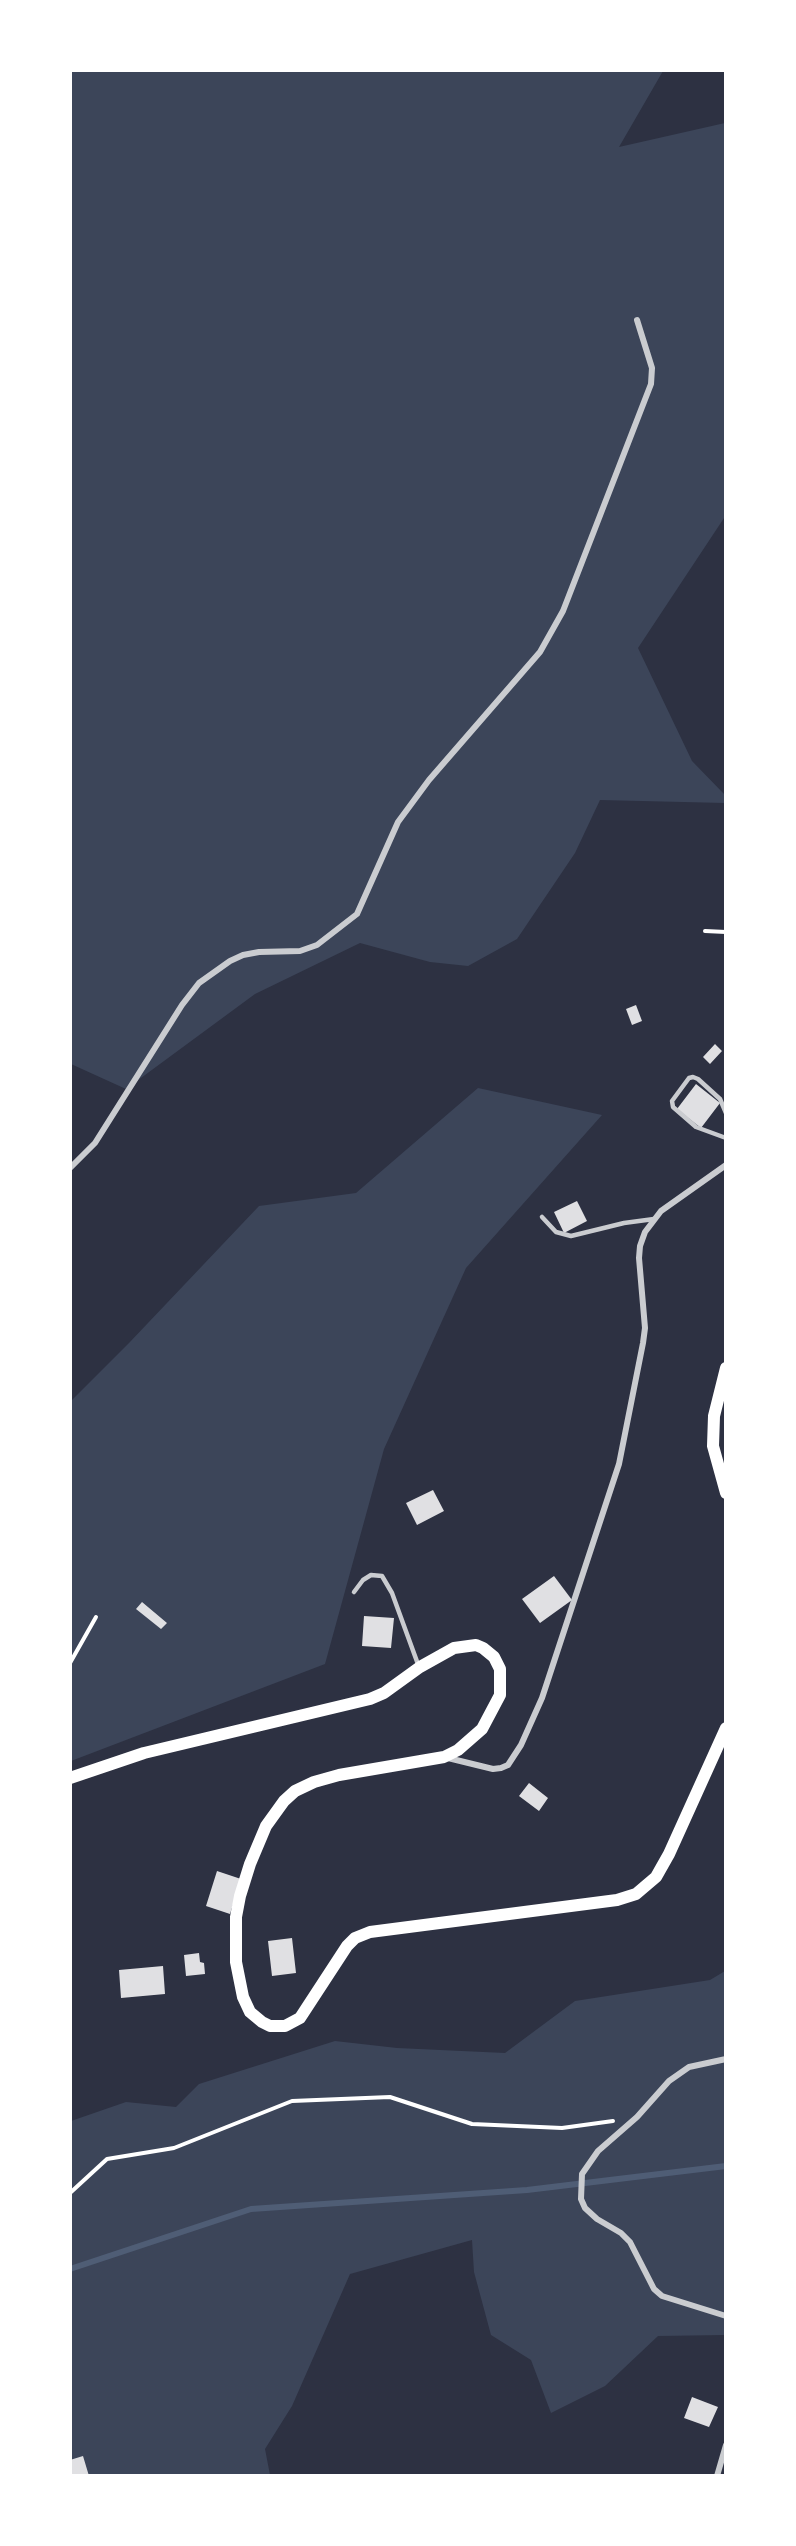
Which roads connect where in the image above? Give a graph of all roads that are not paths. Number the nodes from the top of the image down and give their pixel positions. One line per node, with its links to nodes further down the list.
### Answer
1 (637, 320): 5 (street)
2 (726, 1113): 3 (lane)
3 (726, 1138)
4 (726, 1165): 7 (street)
5 (70, 1168)
6 (542, 1217): 7 (lane)
7 (654, 1219): 13 (street)
8 (726, 1368): 9 (main road)
9 (726, 1493)
10 (354, 1592): 11 (lane)
11 (420, 1667): 13 (main road); 14 (main road)
12 (726, 1728): 13 (main road)
13 (444, 1757)
14 (70, 1778)
15 (726, 2059): 16 (street)
16 (726, 2316)
17 (726, 2445): 18 (street)
18 (717, 2475)

